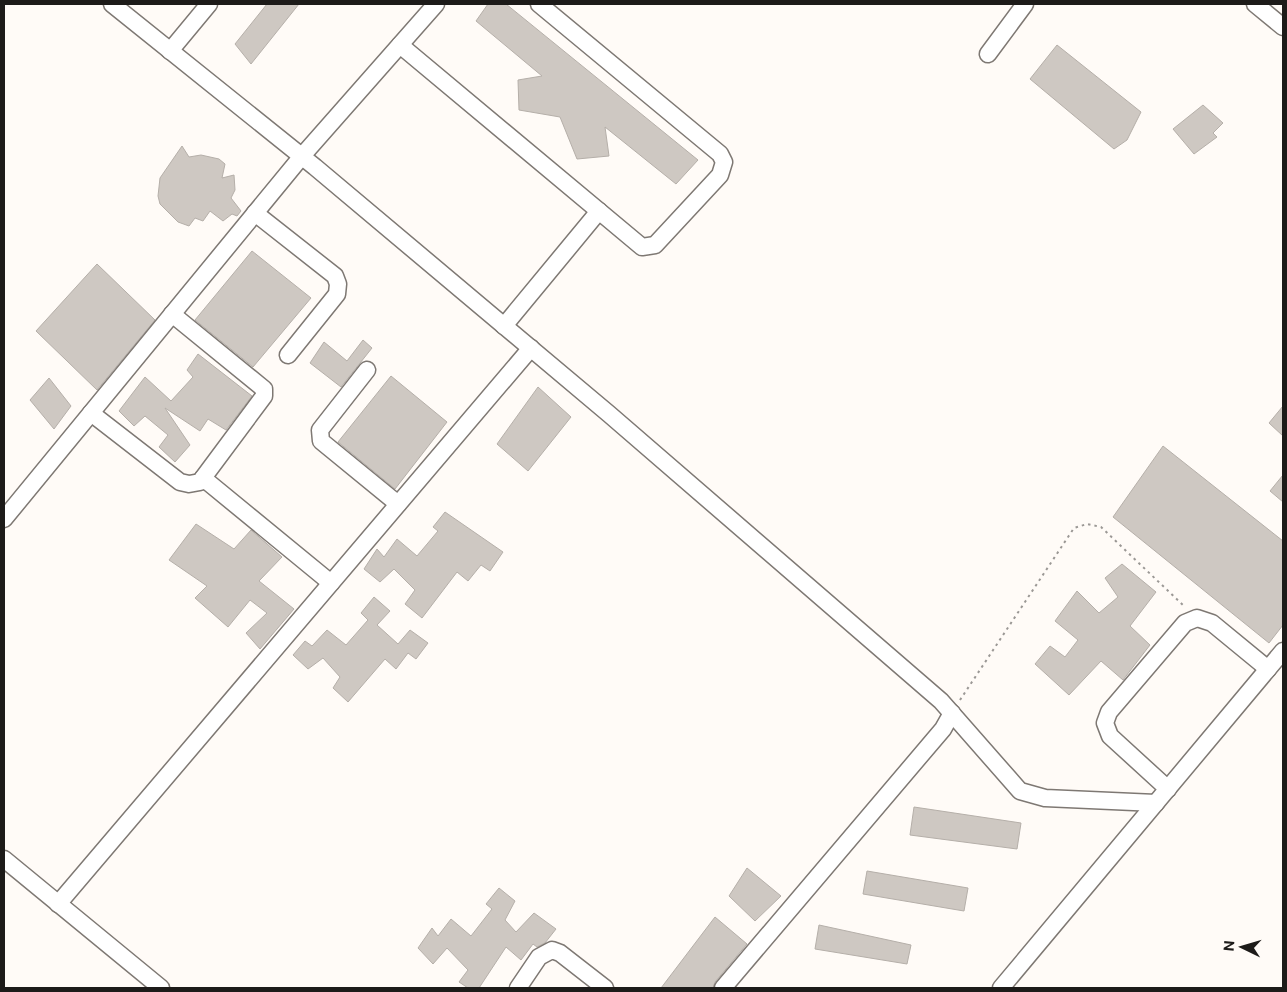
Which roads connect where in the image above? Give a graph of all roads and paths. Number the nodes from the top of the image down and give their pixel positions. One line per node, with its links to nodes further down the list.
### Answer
1 (112, 4): 9 (lane)
2 (209, 4): 9 (lane)
3 (436, 4): 8 (lane)
4 (539, 4): 12 (lane)
5 (1025, 4): 10 (lane)
6 (1255, 4): 7 (lane)
7 (1283, 27)
8 (400, 44): 11 (lane); 12 (lane)
9 (170, 50): 11 (lane)
10 (988, 54)
11 (302, 156): 13 (lane); 15 (lane)
12 (599, 211): 15 (lane)
13 (255, 213): 14 (lane); 17 (lane)
14 (172, 314): 19 (lane); 20 (lane)
15 (504, 326): 16 (lane)
16 (530, 348): 21 (lane); 27 (lane)
17 (288, 355)
18 (367, 370): 21 (lane)
19 (91, 413): 20 (lane); 22 (lane)
20 (203, 478): 23 (lane)
21 (398, 504): 23 (lane)
22 (4, 519)
23 (330, 583): 31 (lane)
24 (1197, 618): 26 (lane); 27 (path); 28 (lane)
25 (1283, 651): 26 (lane)
26 (1268, 669): 28 (lane)
27 (952, 713): 29 (lane); 35 (lane)
28 (1168, 789): 29 (lane)
29 (1156, 803): 36 (lane)
30 (4, 859): 31 (lane)
31 (58, 904): 32 (lane)
32 (161, 988)
33 (518, 988): 34 (lane)
34 (605, 988)
35 (723, 988)
36 (1001, 988)

